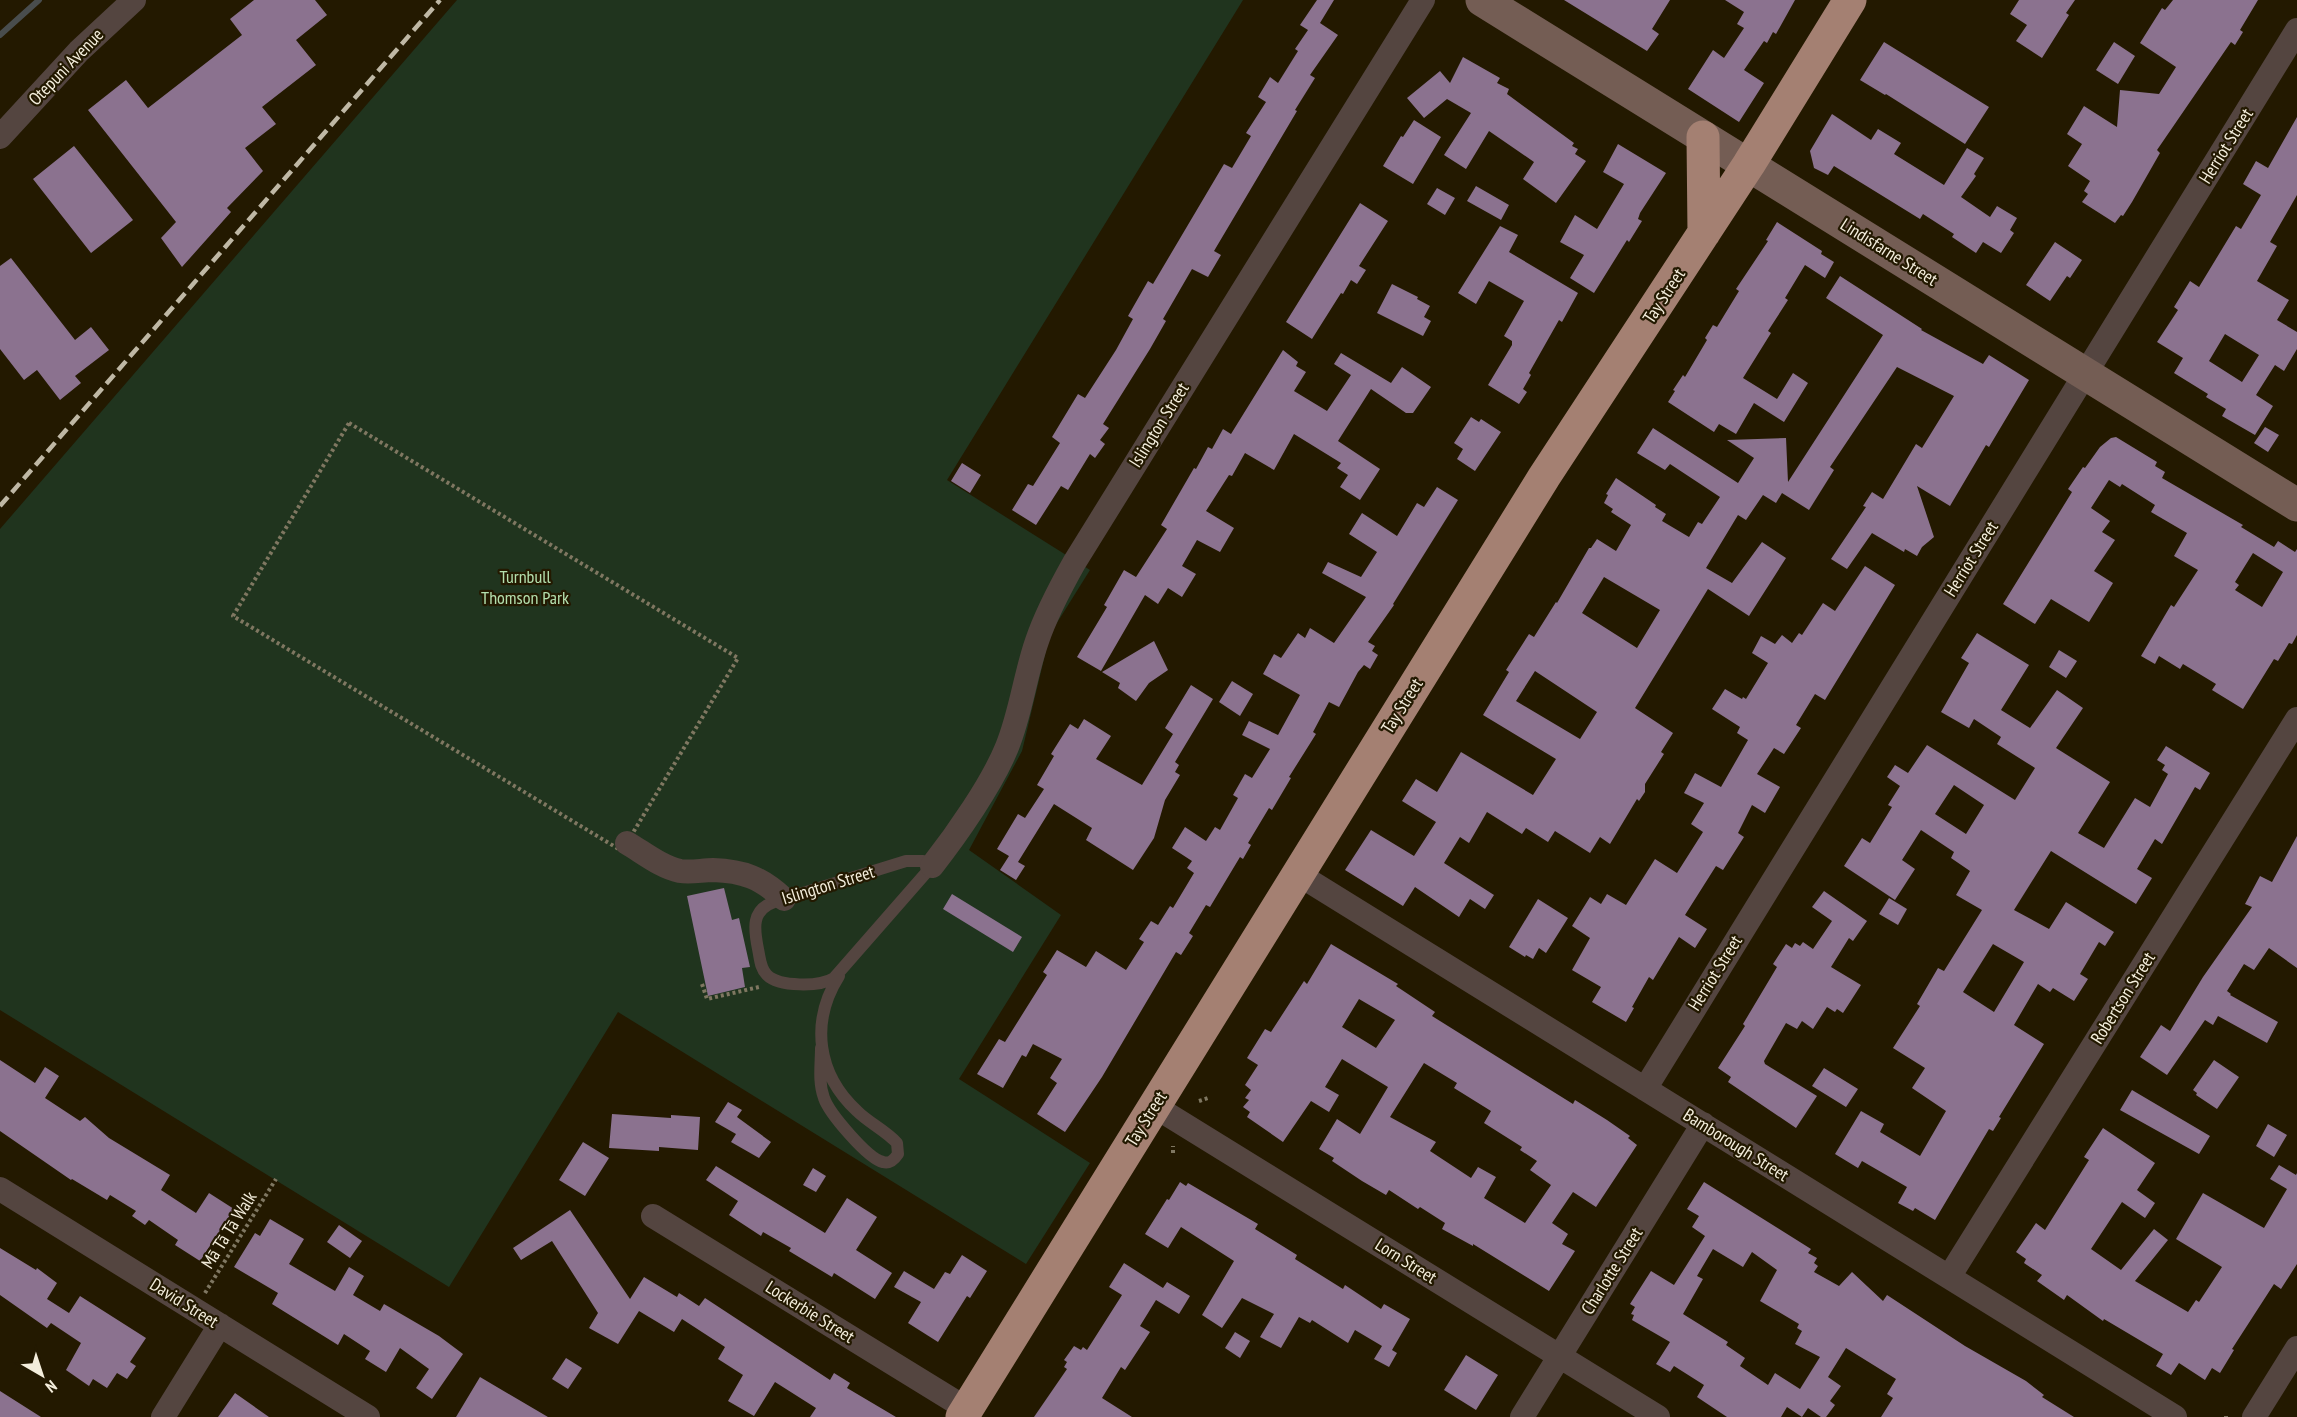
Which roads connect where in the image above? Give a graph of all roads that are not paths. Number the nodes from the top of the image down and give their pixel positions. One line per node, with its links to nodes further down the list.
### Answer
1 (134, 0): 7 (street, Otepuni Avenue)
2 (1423, 0): 14 (street, Islington Street)
3 (1482, 0): 6 (street, Lindisfarne Street)
4 (1850, 0): 8 (highway, Tay Street)
5 (2297, 30): 10 (street, Herriot Street)
6 (1703, 136): 8 (street, Lindisfarne Street); 9 (highway)
7 (0, 137)
8 (1749, 164): 9 (highway, Tay Street); 10 (street, Lindisfarne Street)
9 (1704, 233): 15 (highway, Tay Street)
10 (2085, 374): 11 (street, Lindisfarne Street); 19 (street, Herriot Street)
11 (2297, 505)
12 (2297, 719): 24 (street, Robertson Street)
13 (627, 843): 16 (street)
14 (932, 866): 16 (lane, Islington Street); 17 (lane, Islington Street)
15 (1298, 874): 19 (street, Bamborough Street); 20 (highway, Tay Street)
16 (784, 899): 17 (lane, Islington Street)
17 (845, 968): 18 (lane)
18 (821, 1048): 18 (lane)
19 (1645, 1089): 21 (street, Bamborough Street)
20 (1154, 1106): 27 (street, Lorn Street); 28 (highway, Tay Street)
21 (1703, 1124): 24 (street, Bamborough Street); 27 (street, Charlotte Street)
22 (0, 1189): 25 (street, David Street)
23 (653, 1216): 28 (street, Lockerbie Street)
24 (1949, 1277): 33 (street, Bamborough Street)
25 (220, 1325): 29 (street); 30 (street, David Street)
26 (2297, 1348): 34 (street)
27 (1559, 1356): 31 (street, Charlotte Street); 32 (street, Lorn Street)
28 (965, 1413)
29 (163, 1417)
30 (369, 1417)
31 (1522, 1417)
32 (1658, 1417)
33 (2175, 1417)
34 (2254, 1417)

